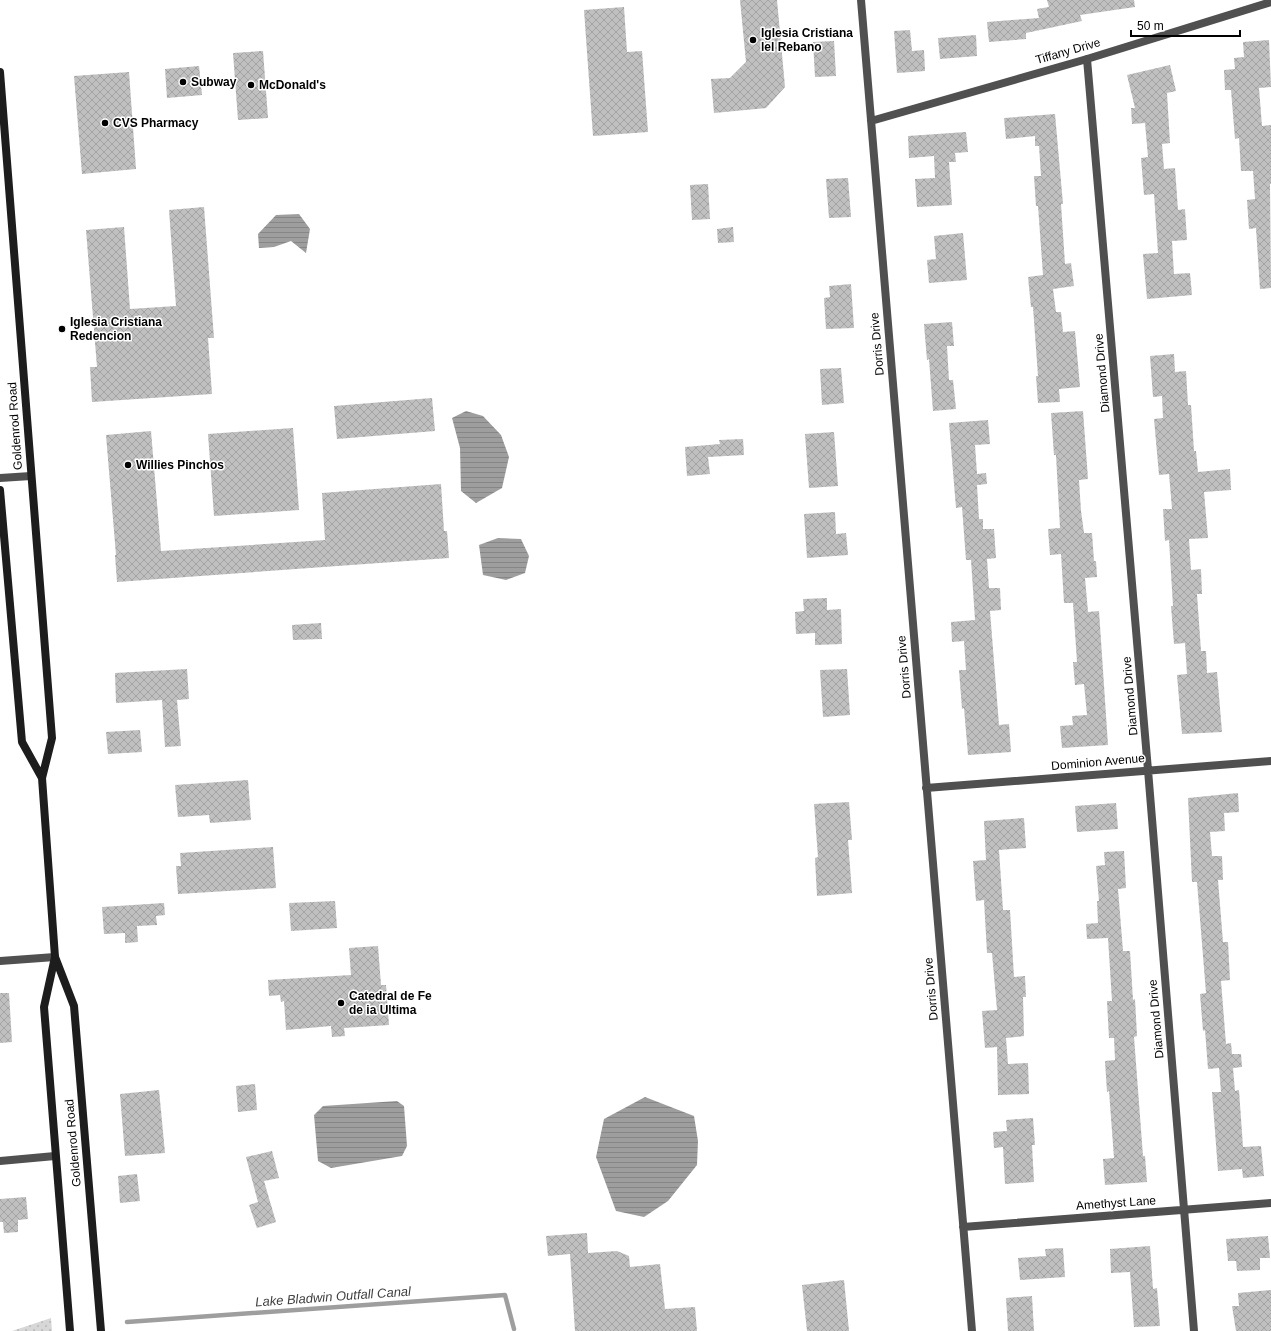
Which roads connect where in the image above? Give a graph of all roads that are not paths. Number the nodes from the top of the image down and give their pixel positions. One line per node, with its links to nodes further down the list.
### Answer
1 (860, 0): 5 (street, Dorris Drive)
2 (1271, 2): 3 (street, Tiffany Drive)
3 (1086, 59): 5 (street, Tiffany Drive); 10 (street, Diamond Drive)
4 (0, 72): 6 (main road, Goldenrod Road)
5 (870, 121): 12 (street, Dorris Drive)
6 (31, 476): 7 (street); 11 (main road, Goldenrod Road)
7 (0, 478)
8 (0, 490): 11 (main road, Goldenrod Road)
9 (1271, 761): 10 (street, Dominion Avenue)
10 (1148, 770): 12 (street, Dominion Avenue); 18 (street, Diamond Drive)
11 (42, 778): 13 (main road, Goldenrod Road)
12 (926, 788): 19 (street, Dorris Drive)
13 (55, 957): 14 (street); 15 (main road, Goldenrod Road); 21 (main road, Goldenrod Road)
14 (0, 961)
15 (55, 1156): 16 (street); 20 (main road, Goldenrod Road)
16 (0, 1161)
17 (1271, 1203): 18 (street, Amethyst Lane)
18 (1184, 1210): 19 (street, Amethyst Lane); 23 (street, Diamond Drive)
19 (963, 1227): 22 (street, Dorris Drive)
20 (70, 1331)
21 (101, 1331)
22 (972, 1331)
23 (1194, 1331)

